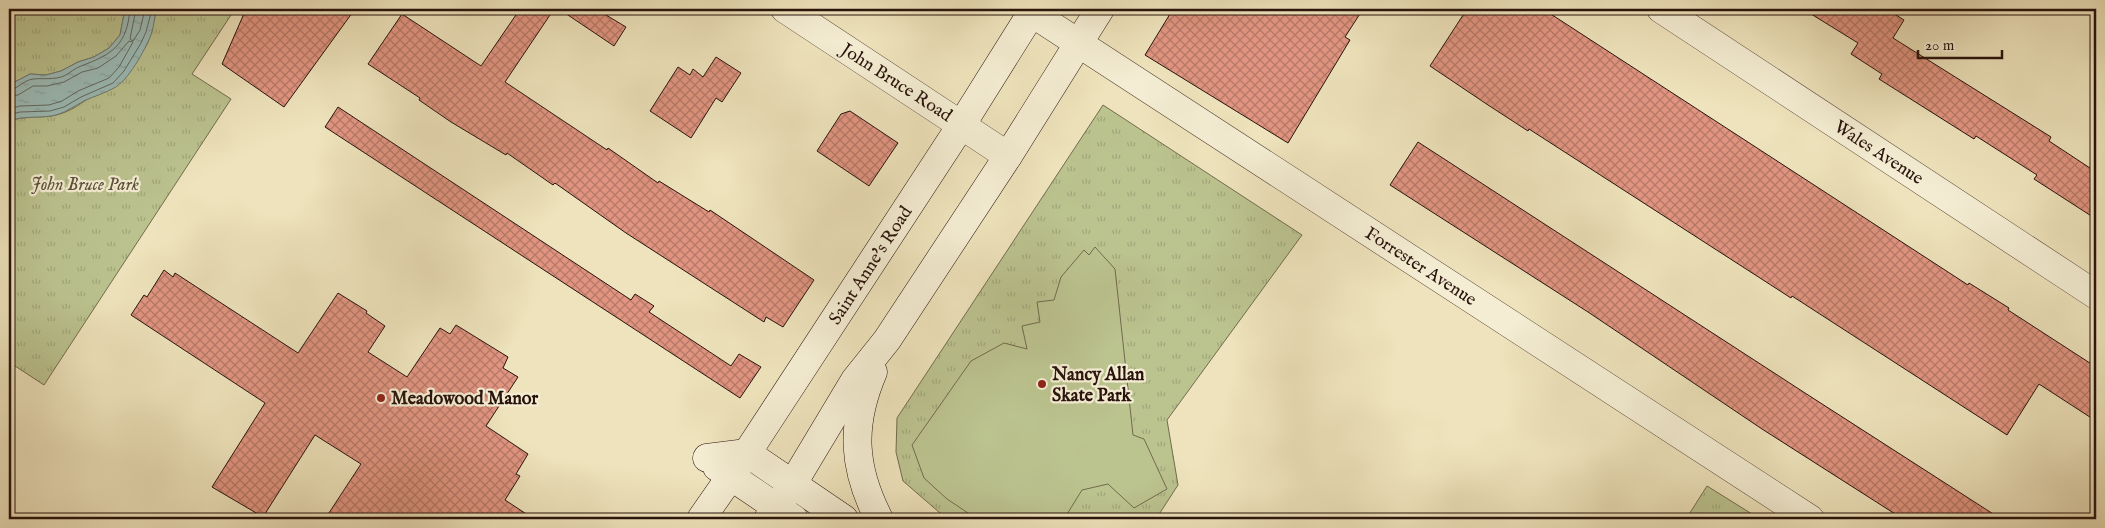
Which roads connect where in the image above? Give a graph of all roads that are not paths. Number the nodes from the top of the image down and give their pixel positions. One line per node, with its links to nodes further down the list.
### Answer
1 (785, 9): 6 (street, John Bruce Road)
2 (1100, 9): 5 (street)
3 (1661, 9): 8 (street, Wales Avenue)
4 (1033, 11): 5 (street, Forrester Avenue); 6 (street, Saint Anne's Road)
5 (1078, 43): 7 (street); 17 (street, Forrester Avenue)
6 (962, 124): 7 (street, John Bruce Road); 10 (street, Saint Anne's Road)
7 (1008, 156): 9 (street)
8 (2096, 294)
9 (887, 340): 12 (street); 16 (street)
10 (748, 453): 11 (street); 12 (street)
11 (731, 478): 13 (street); 14 (street)
12 (792, 485): 13 (street); 15 (street)
13 (780, 515)
14 (701, 519)
15 (844, 519)
16 (879, 519)
17 (1810, 519)

